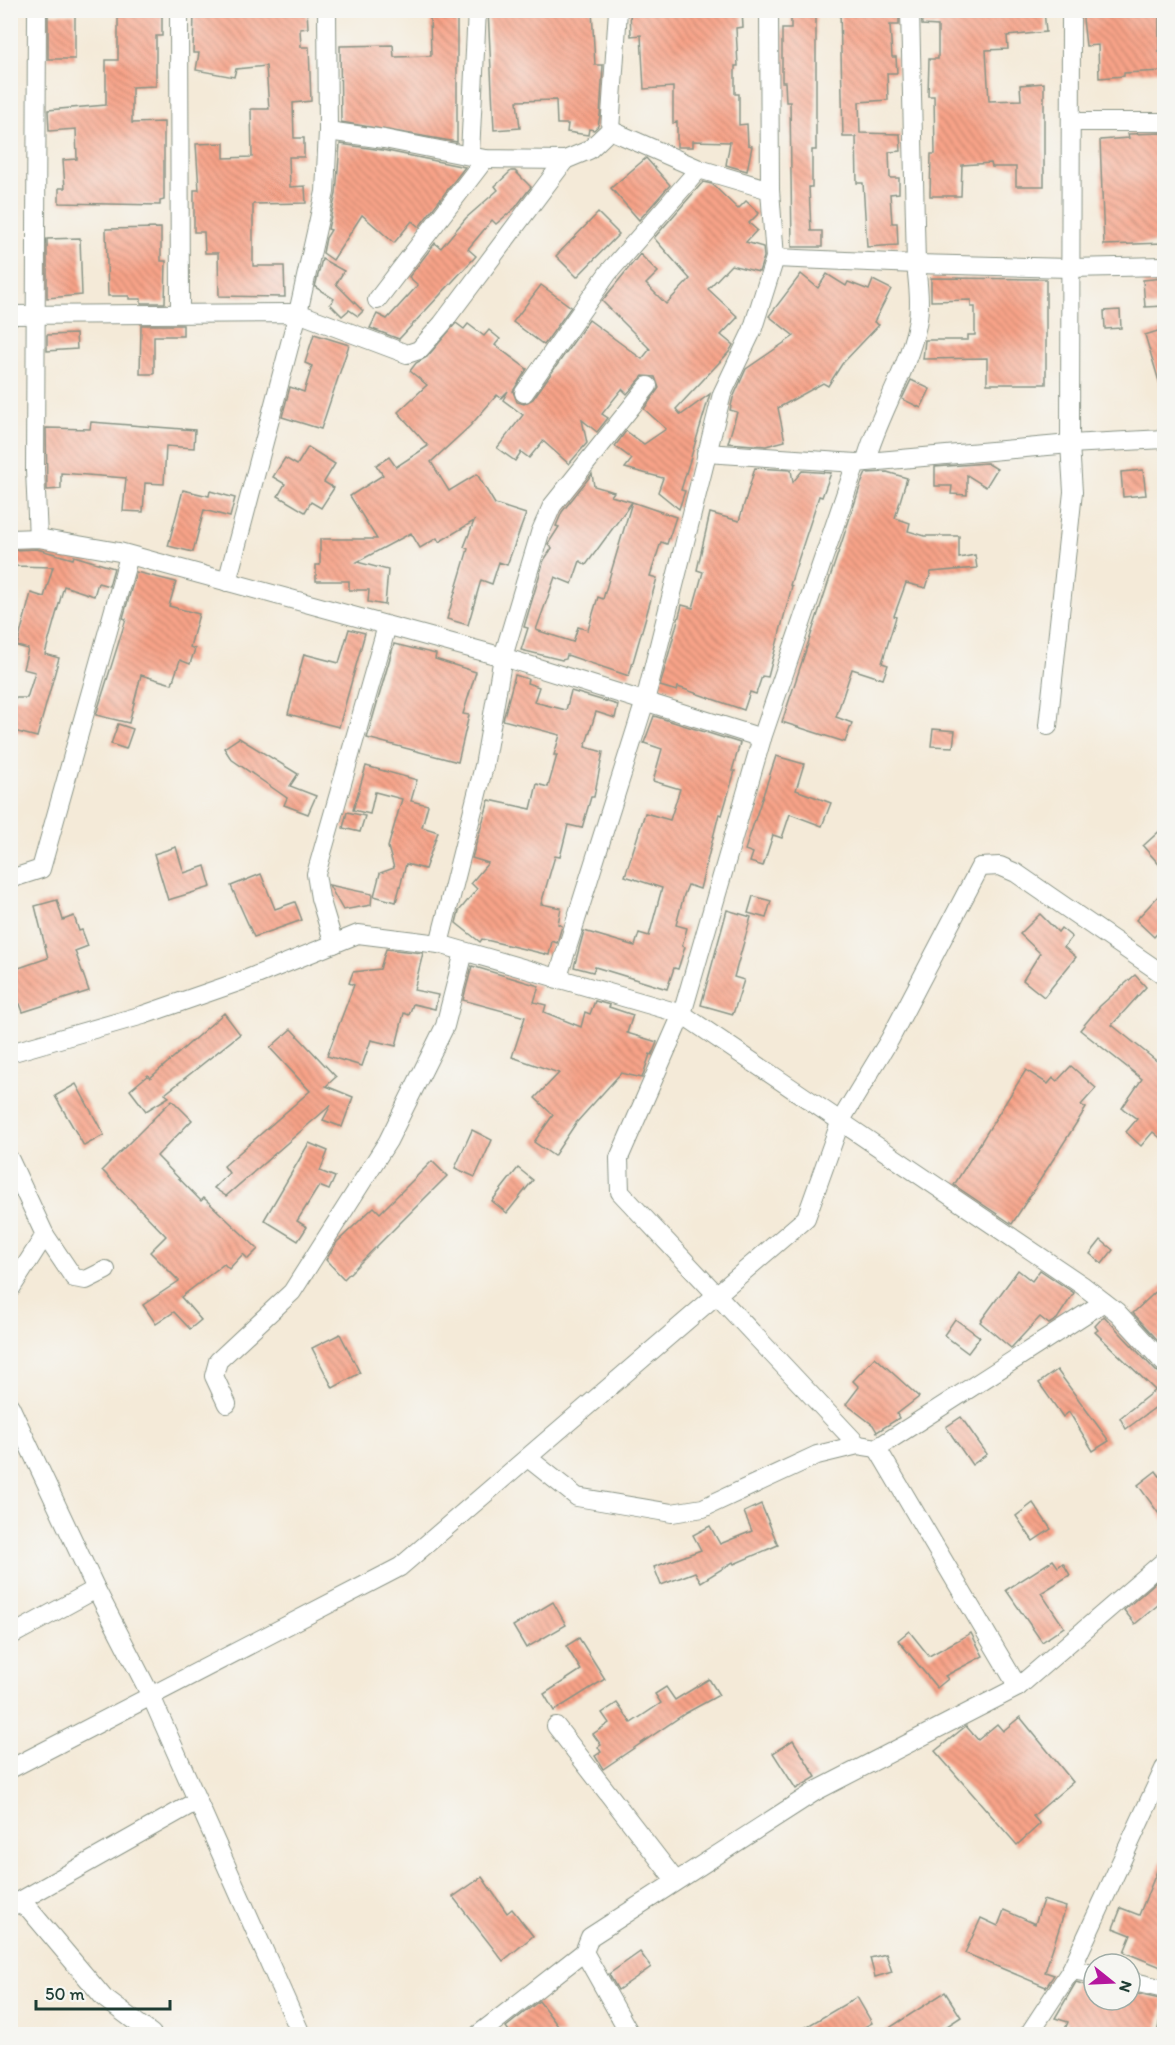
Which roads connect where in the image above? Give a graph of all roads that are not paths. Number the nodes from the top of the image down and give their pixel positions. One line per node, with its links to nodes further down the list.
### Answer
1 (37, 10): 24 (street)
2 (179, 10): 22 (street)
3 (327, 10): 12 (street)
4 (477, 10): 13 (street)
5 (618, 10): 11 (street)
6 (769, 10): 16 (street)
7 (910, 10): 18 (street)
8 (1071, 10): 9 (street)
9 (1071, 122): 10 (street); 20 (street)
10 (1164, 122)
11 (610, 130): 14 (street); 15 (street)
12 (328, 131): 13 (street); 23 (street)
13 (477, 156): 14 (street); 21 (street)
14 (565, 160): 23 (street)
15 (699, 169): 16 (street); 27 (street)
16 (770, 190): 17 (street)
17 (775, 258): 18 (street); 30 (street)
18 (916, 264): 20 (street); 31 (street)
19 (1164, 266): 20 (street)
20 (1070, 268): 29 (street)
21 (377, 300)
22 (180, 313): 23 (street); 24 (street)
23 (298, 313): 35 (street)
24 (38, 314): 25 (street); 32 (street)
25 (10, 315)
26 (648, 386): 37 (street)
27 (524, 393)
28 (1164, 439): 29 (street)
29 (1070, 444): 31 (street); 39 (street)
30 (706, 453): 31 (street); 38 (street)
31 (861, 462): 40 (street)
32 (38, 538): 33 (street); 34 (street)
33 (10, 539)
34 (129, 556): 35 (street); 41 (street)
35 (227, 582): 36 (street)
36 (387, 627): 37 (street); 42 (street)
37 (503, 657): 38 (street); 43 (street)
38 (645, 702): 40 (street); 46 (street)
39 (1048, 726)
40 (762, 738): 47 (street)
41 (10, 879)
42 (334, 944): 43 (street); 48 (street)
43 (439, 944): 44 (street)
44 (464, 952): 46 (street); 57 (street)
45 (1163, 971): 49 (street)
46 (557, 980): 47 (street)
47 (682, 1014): 49 (street); 54 (street)
48 (10, 1053)
49 (841, 1120): 54 (street); 55 (street)
50 (10, 1160): 51 (street)
51 (45, 1235): 52 (street); 53 (street)
52 (106, 1270)
53 (10, 1290)
54 (719, 1294): 59 (street); 61 (street)
55 (1104, 1302): 56 (street); 60 (street)
56 (1164, 1363)
57 (227, 1404)
58 (10, 1406): 63 (street)
59 (858, 1445): 60 (street); 61 (street)
60 (877, 1448): 65 (street)
61 (528, 1458): 66 (street)
62 (1164, 1561): 65 (street)
63 (96, 1589): 64 (street); 66 (street)
64 (10, 1636)
65 (1018, 1687): 71 (street)
66 (151, 1696): 69 (street); 70 (street)
67 (556, 1726): 71 (street)
68 (1164, 1769): 74 (street)
69 (10, 1770)
70 (197, 1802): 72 (street); 79 (street)
71 (675, 1880): 73 (street)
72 (14, 1901): 78 (street)
73 (584, 1952): 80 (street); 81 (street)
74 (1071, 1970): 75 (street); 82 (street)
75 (1082, 1972)
76 (1142, 1984): 77 (street)
77 (1164, 1989)
78 (152, 2034)
79 (301, 2034)
80 (479, 2034)
81 (630, 2034)
82 (1029, 2034)

